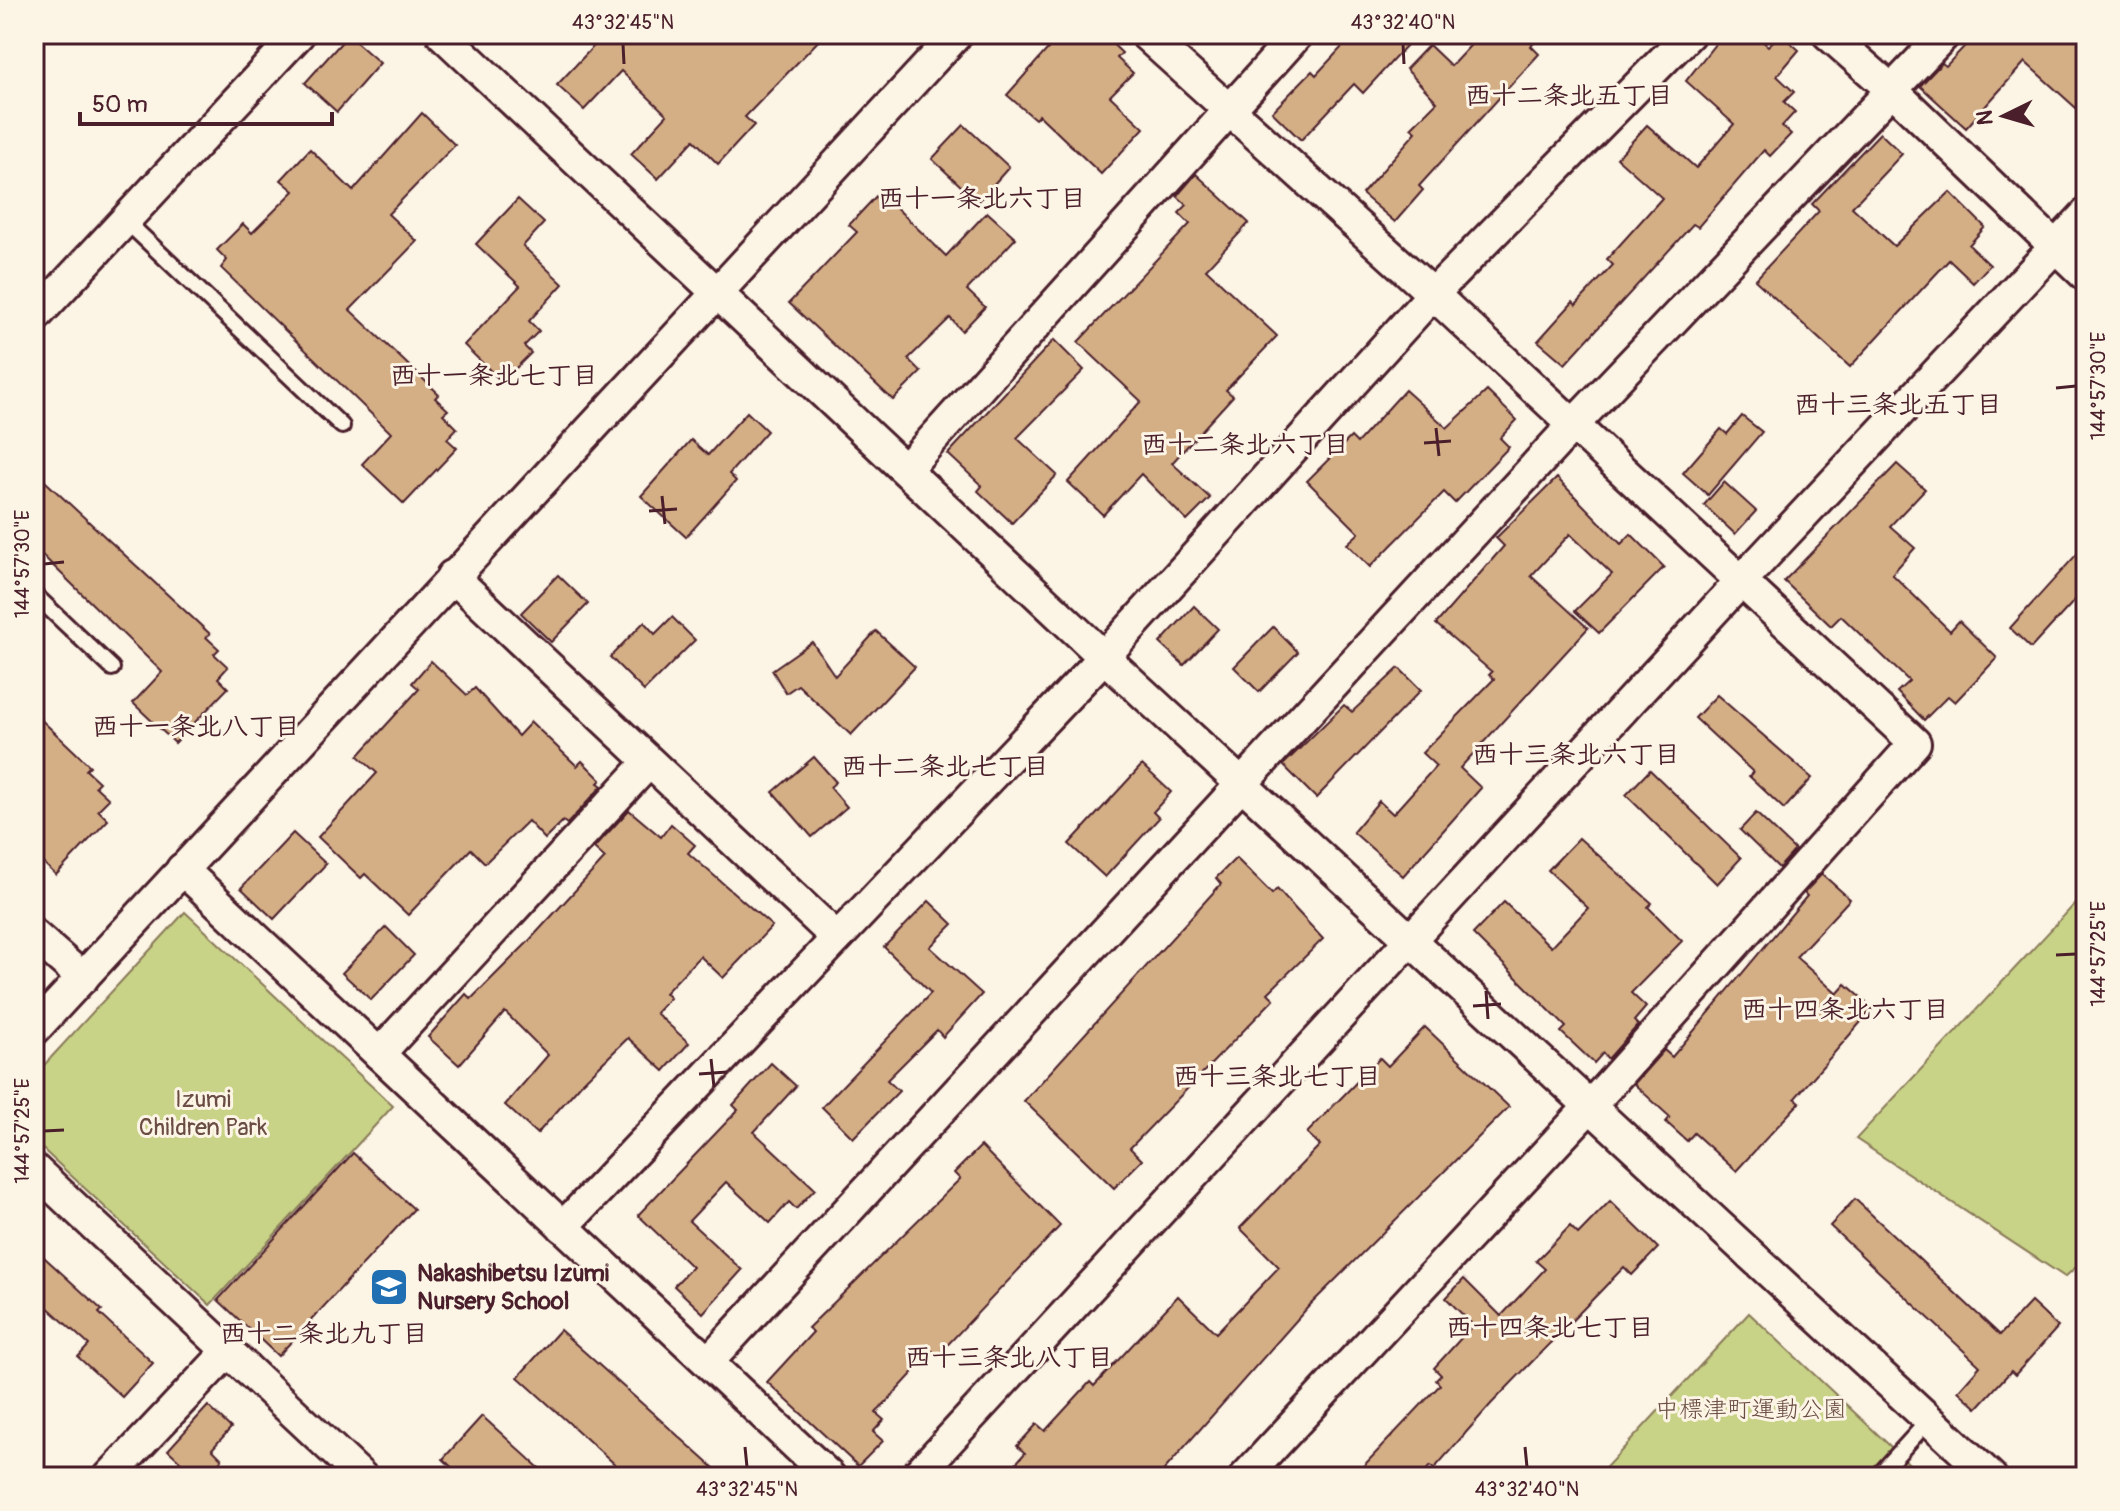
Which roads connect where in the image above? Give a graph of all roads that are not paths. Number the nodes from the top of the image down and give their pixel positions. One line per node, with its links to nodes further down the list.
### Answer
1 (299, 34): 12 (street)
2 (442, 34): 15 (street)
3 (957, 34): 15 (street)
4 (1145, 34): 10 (street)
5 (1298, 34): 10 (street)
6 (1689, 34): 16 (street)
7 (1828, 34): 9 (street)
8 (1945, 34): 9 (street)
9 (1893, 91): 13 (street); 18 (street)
10 (1228, 108): 16 (street); 20 (street)
11 (2086, 214): 13 (street)
12 (125, 220): 17 (street); 19 (lane)
13 (2054, 247): 14 (street); 22 (street)
14 (2086, 276)
15 (718, 291): 20 (street); 21 (street)
16 (1433, 294): 18 (street); 24 (street)
17 (34, 318)
18 (1574, 424): 22 (street); 27 (street)
19 (342, 426)
20 (906, 469): 24 (street)
21 (452, 576): 26 (street); 28 (street)
22 (1742, 580): 31 (street); 35 (street)
23 (34, 594): 25 (lane)
24 (1104, 657): 27 (street); 30 (street)
25 (112, 668)
26 (649, 762): 30 (street); 34 (street)
27 (1242, 784): 31 (street); 39 (street)
28 (182, 869): 32 (street); 34 (street)
29 (34, 935): 32 (street)
30 (837, 938): 37 (street)
31 (1410, 939): 35 (street); 44 (street)
32 (83, 978): 33 (street)
33 (34, 1030)
34 (379, 1054): 37 (street)
35 (1591, 1105): 40 (street); 45 (street)
36 (34, 1169): 38 (street)
37 (563, 1227): 39 (street)
38 (229, 1350): 41 (street); 42 (street)
39 (708, 1362): 43 (street)
40 (1928, 1421): 46 (lane); 47 (street)
41 (109, 1477)
42 (362, 1477)
43 (830, 1477)
44 (915, 1477)
45 (1245, 1477)
46 (1877, 1477)
47 (1991, 1477)

